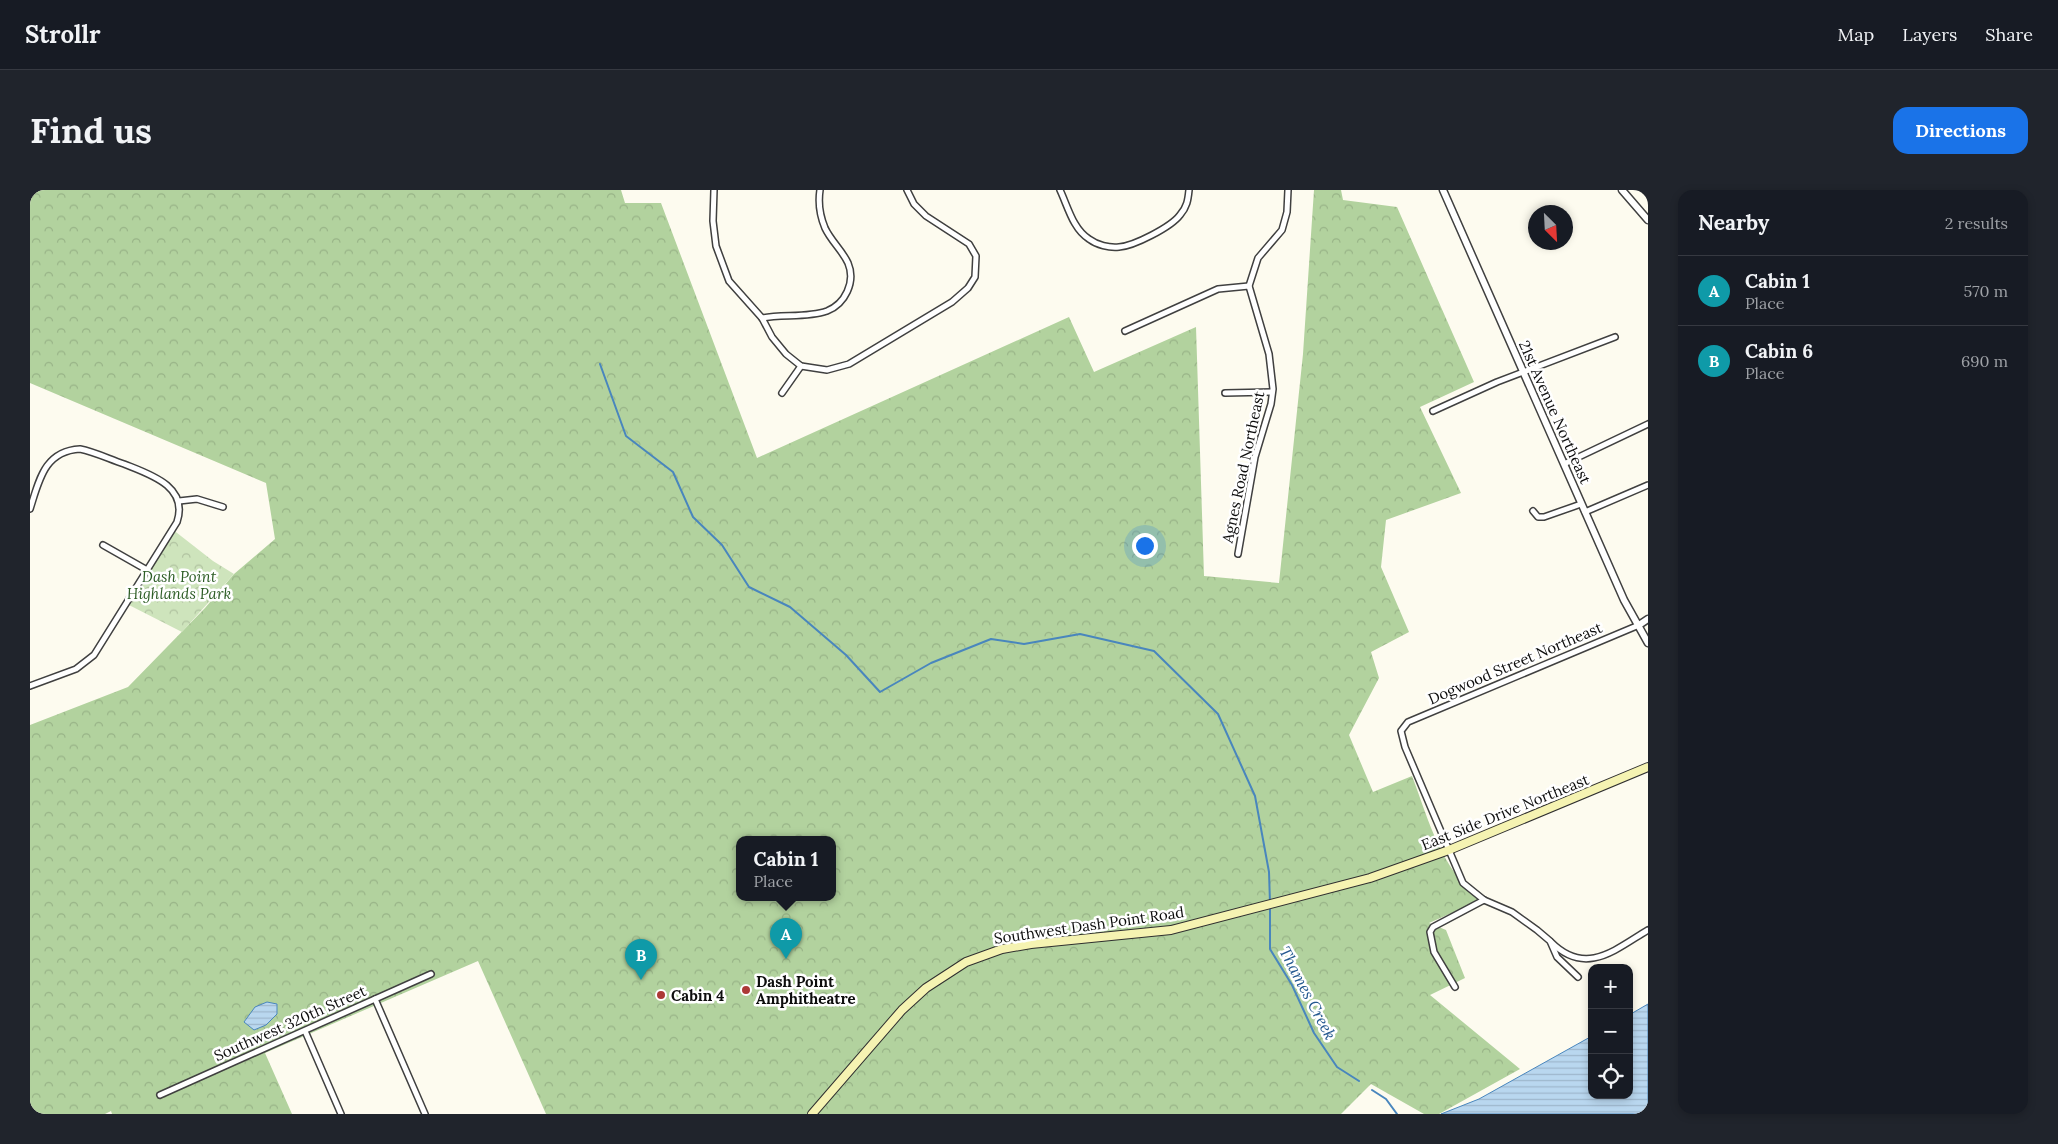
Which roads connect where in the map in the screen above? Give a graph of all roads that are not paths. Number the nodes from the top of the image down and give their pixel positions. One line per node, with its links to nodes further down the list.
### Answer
1 (714, 190): 11 (street)
2 (820, 190): 11 (street)
3 (907, 190): 14 (street)
4 (1060, 190): 5 (street)
5 (1189, 190)
6 (1288, 190): 10 (street)
7 (1443, 190): 15 (street, 21st Avenue Northeast)
8 (1622, 190): 9 (street)
9 (1648, 220)
10 (1249, 286): 12 (street); 16 (street, Agnes Road Northeast)
11 (762, 318): 14 (street)
12 (1125, 331)
13 (1615, 337): 15 (street)
14 (801, 366): 17 (street)
15 (1523, 372): 19 (street); 21 (street, 21st Avenue Northeast)
16 (1272, 392): 18 (street); 30 (street, Agnes Road Northeast)
17 (782, 393)
18 (1225, 393)
19 (1432, 411)
20 (1648, 424): 21 (street)
21 (1564, 464): 24 (street, 21st Avenue Northeast)
22 (1648, 485): 28 (street)
23 (179, 501): 25 (street); 26 (street); 31 (street)
24 (1582, 504): 27 (street); 28 (street, 21st Avenue Northeast)
25 (224, 507)
26 (30, 508)
27 (1533, 511)
28 (1585, 512): 33 (street, 21st Avenue Northeast)
29 (103, 544): 31 (street)
30 (1238, 554)
31 (147, 570): 35 (street)
32 (1648, 619): 33 (street)
33 (1639, 625): 34 (street, 21st Avenue Northeast); 37 (street, Dogwood Street Northeast)
34 (1648, 643)
35 (30, 686)
36 (1648, 768): 37 (main road, East Side Drive Northeast)
37 (1449, 850): 38 (main road, East Side Drive Northeast); 39 (street)
38 (1370, 878): 50 (main road, Southwest Dash Point Road)
39 (1484, 900): 41 (street); 44 (street)
40 (1648, 930): 41 (street)
41 (1550, 941): 43 (street)
42 (431, 974): 45 (street, Southwest 320th Street)
43 (1578, 977)
44 (1454, 987)
45 (375, 999): 46 (street, Southwest 320th Street); 49 (street)
46 (305, 1031): 47 (street, Southwest 320th Street); 48 (street)
47 (160, 1095)
48 (341, 1114)
49 (424, 1114)
50 (812, 1114)

